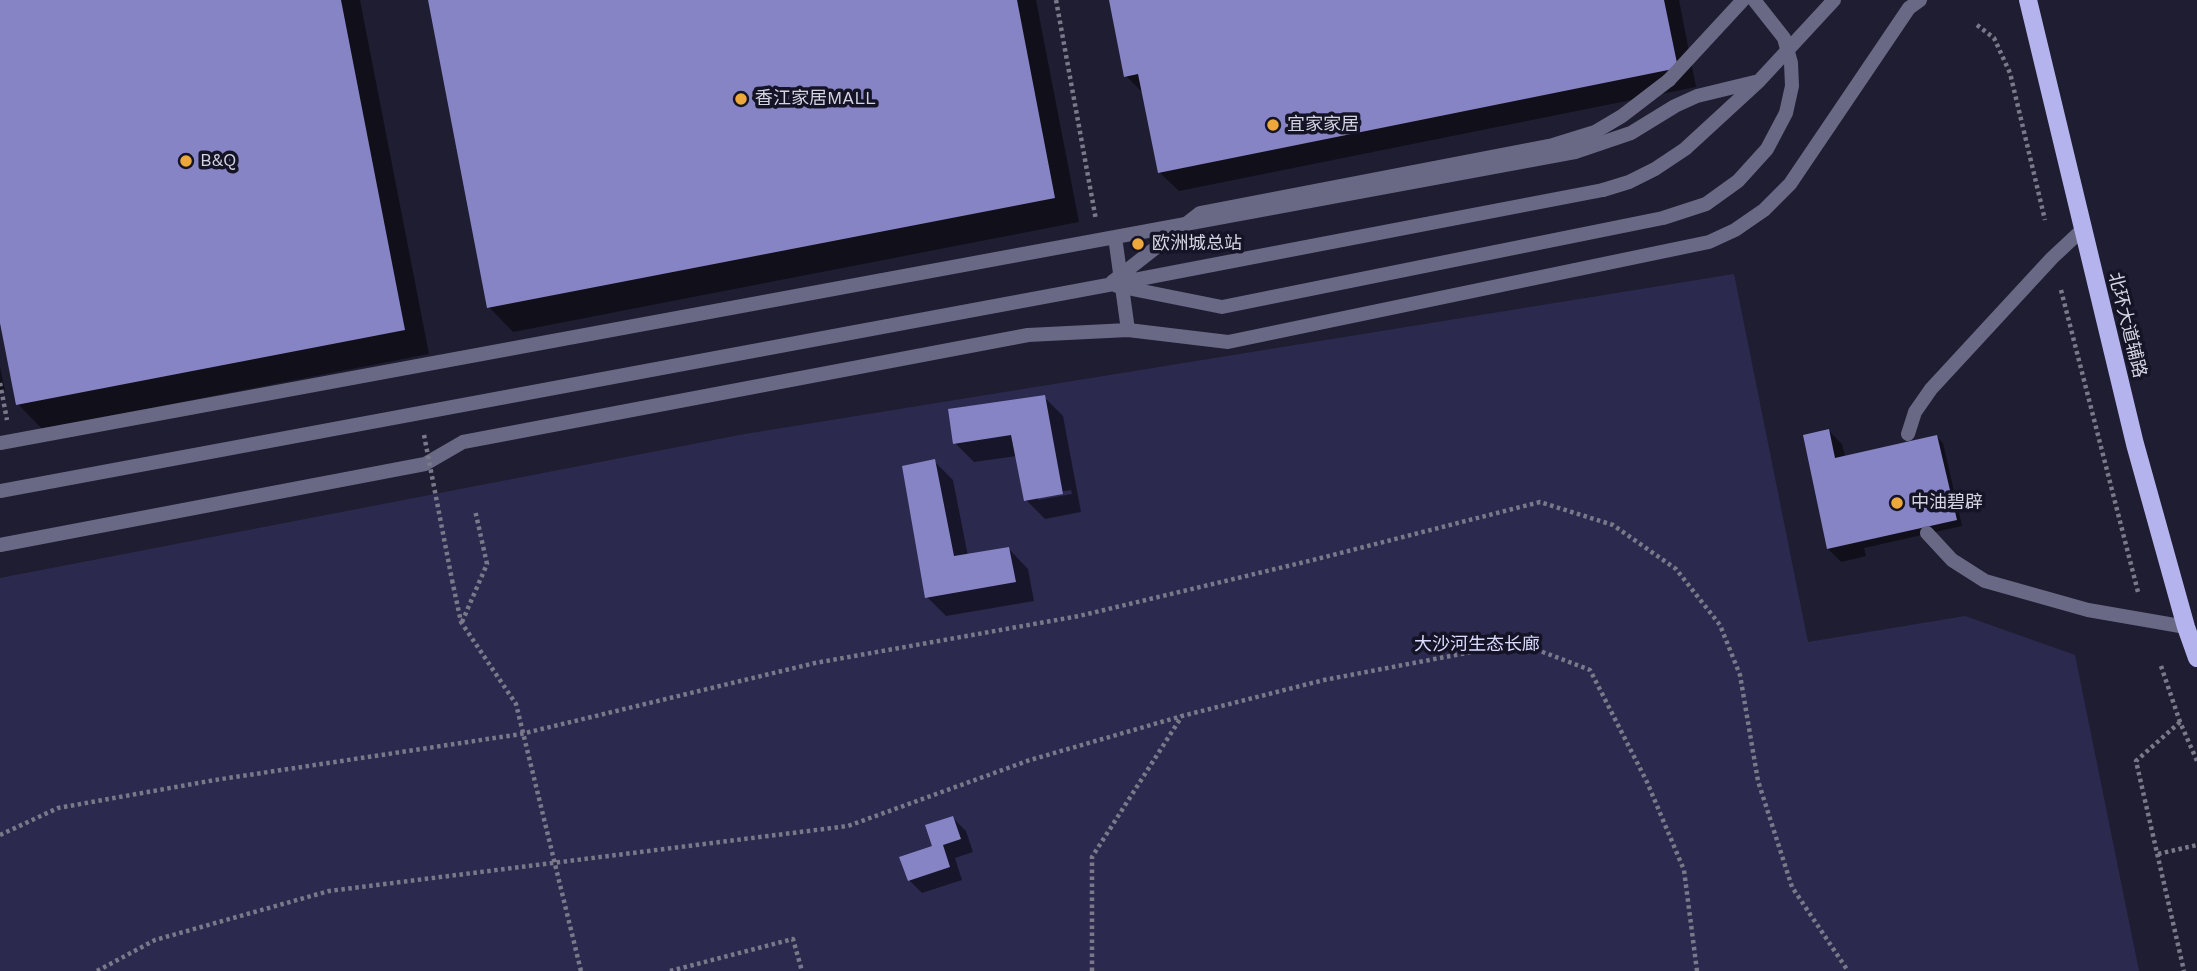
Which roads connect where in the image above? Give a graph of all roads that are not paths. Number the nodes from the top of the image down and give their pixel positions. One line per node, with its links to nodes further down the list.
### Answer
1 (1743, 0): 9 (lane, bridge)
2 (1754, 0): 9 (lane, bridge)
3 (1834, 0): 6 (lane)
4 (1920, 0): 10 (lane)
5 (2028, 0): 7 (main road, 北环大道辅路)
6 (1759, 81): 8 (lane); 9 (lane, bridge)
7 (2082, 230): 11 (lane); 16 (main road, 北环大道辅路)
8 (1115, 237): 10 (lane); 12 (lane)
9 (1108, 285): 13 (lane, bridge)
10 (1128, 330): 15 (lane)
11 (1908, 434)
12 (0, 443)
13 (0, 491)
14 (1927, 533): 16 (lane)
15 (0, 545)
16 (2186, 627): 17 (main road, 北环大道辅路)
17 (2197, 658)

